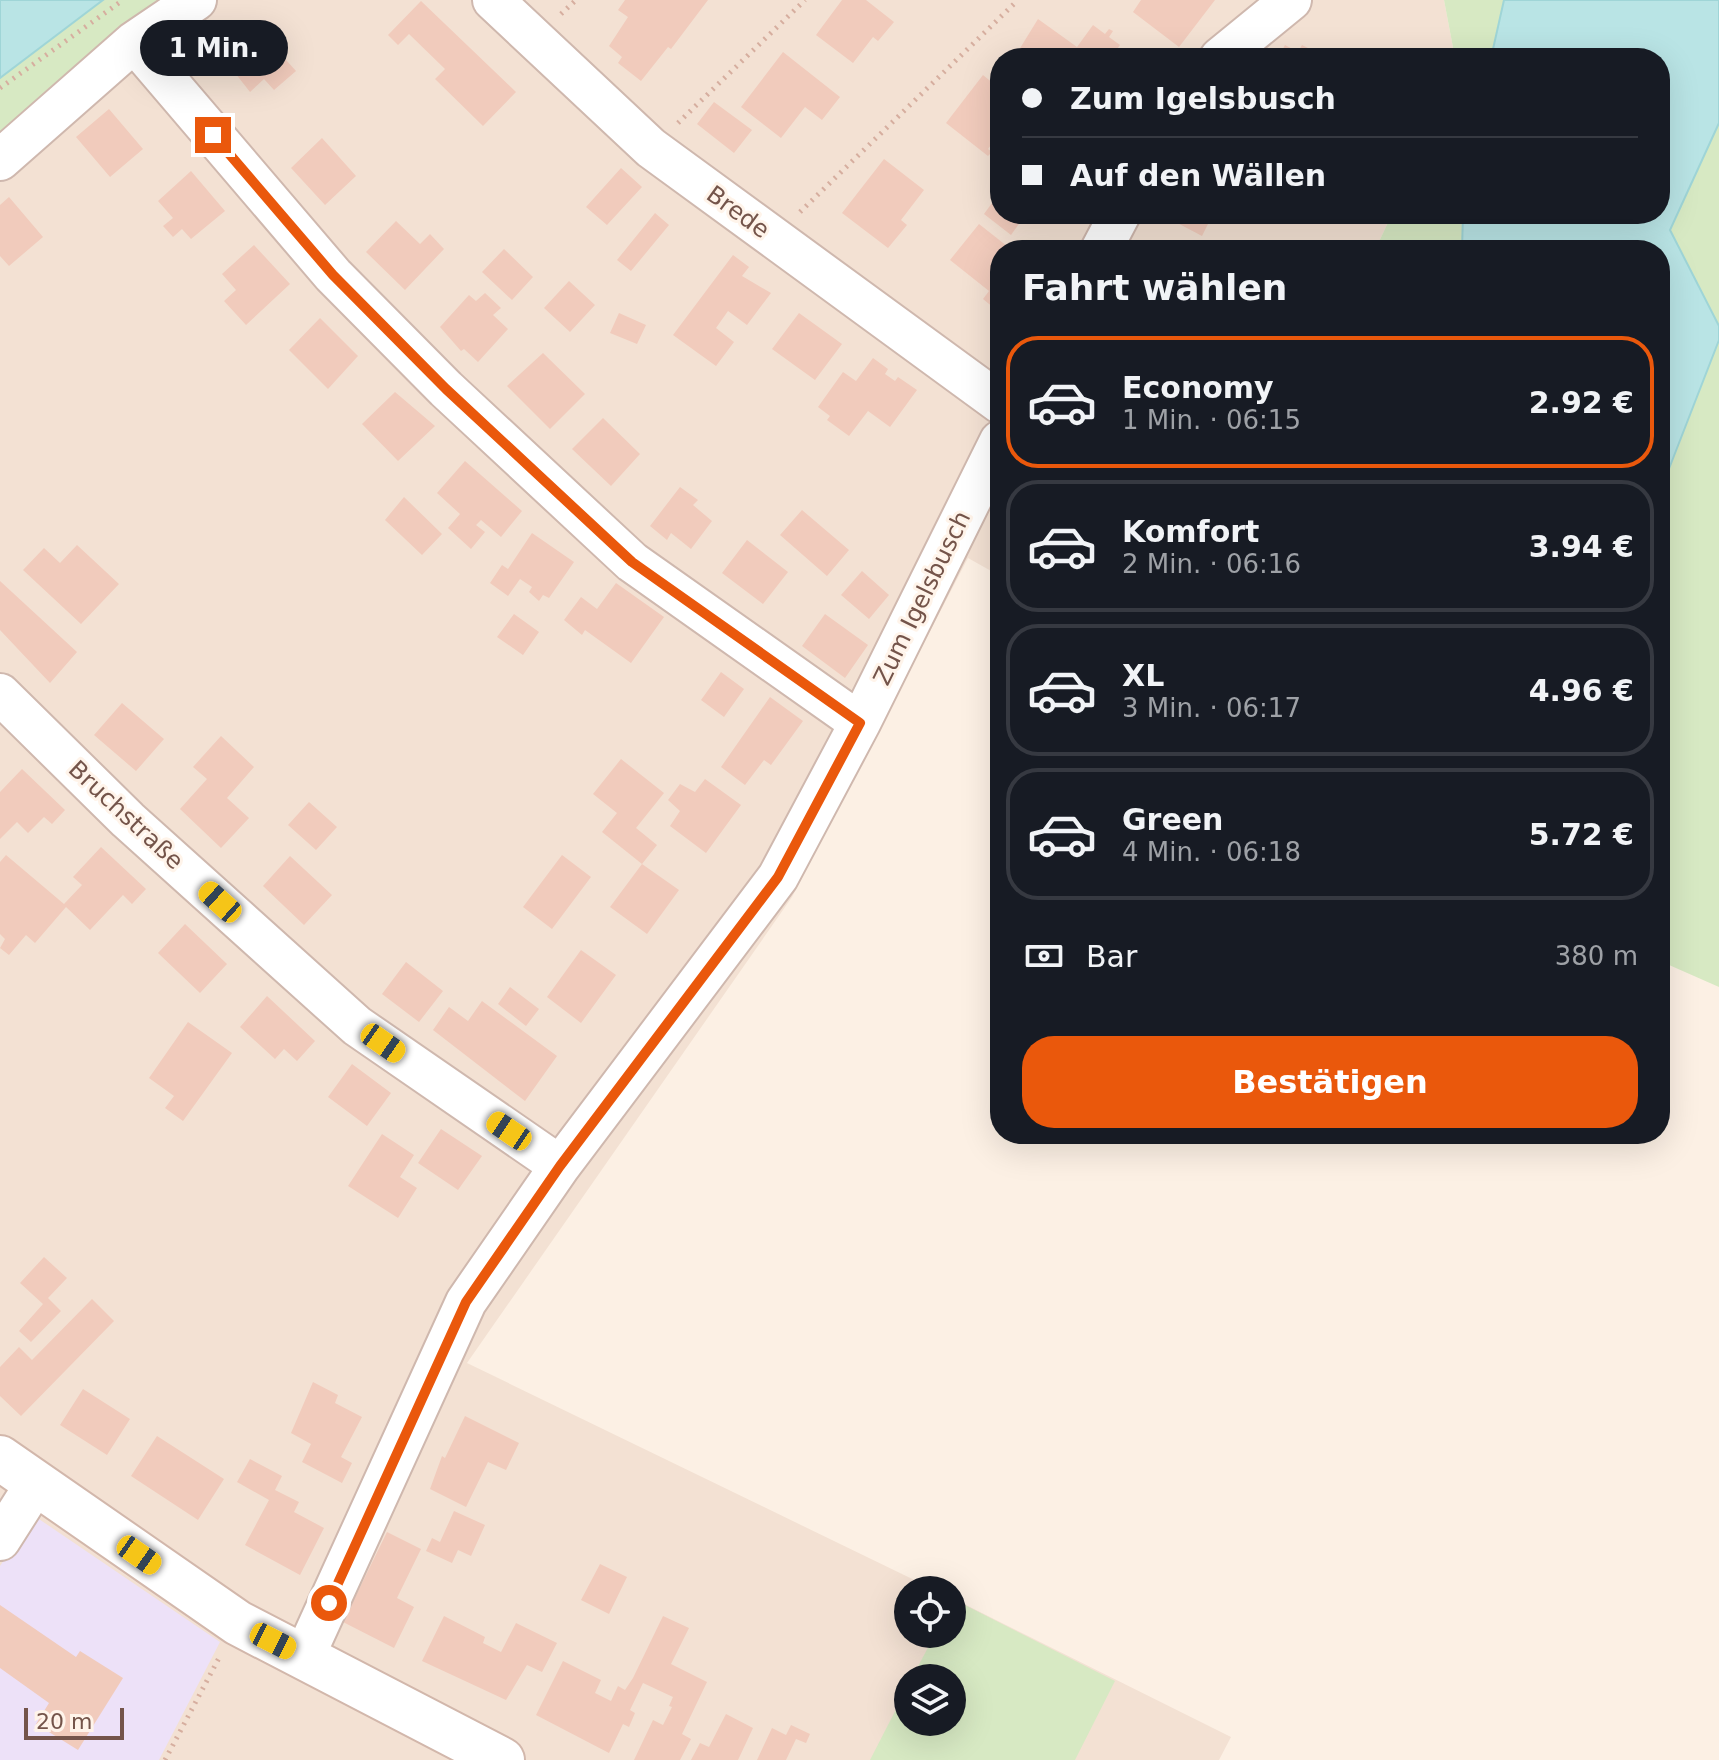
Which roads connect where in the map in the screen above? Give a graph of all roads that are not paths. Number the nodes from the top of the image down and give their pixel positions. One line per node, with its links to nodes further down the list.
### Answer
1 (196, 0): 4 (street)
2 (493, 0): 7 (street, Brede)
3 (1291, 0): 5 (street)
4 (134, 42): 6 (street); 10 (street)
5 (1232, 48)
6 (0, 160)
7 (990, 396)
8 (990, 461): 10 (street, Zum Igelsbusch)
9 (0, 694): 11 (street, Bruchstraße)
10 (860, 723): 11 (street, Zum Igelsbusch)
11 (560, 1166): 15 (street, Zum Igelsbusch)
12 (0, 1458): 13 (street)
13 (35, 1485): 14 (street); 15 (street)
14 (0, 1540)
15 (304, 1657): 16 (street)
16 (502, 1760)

